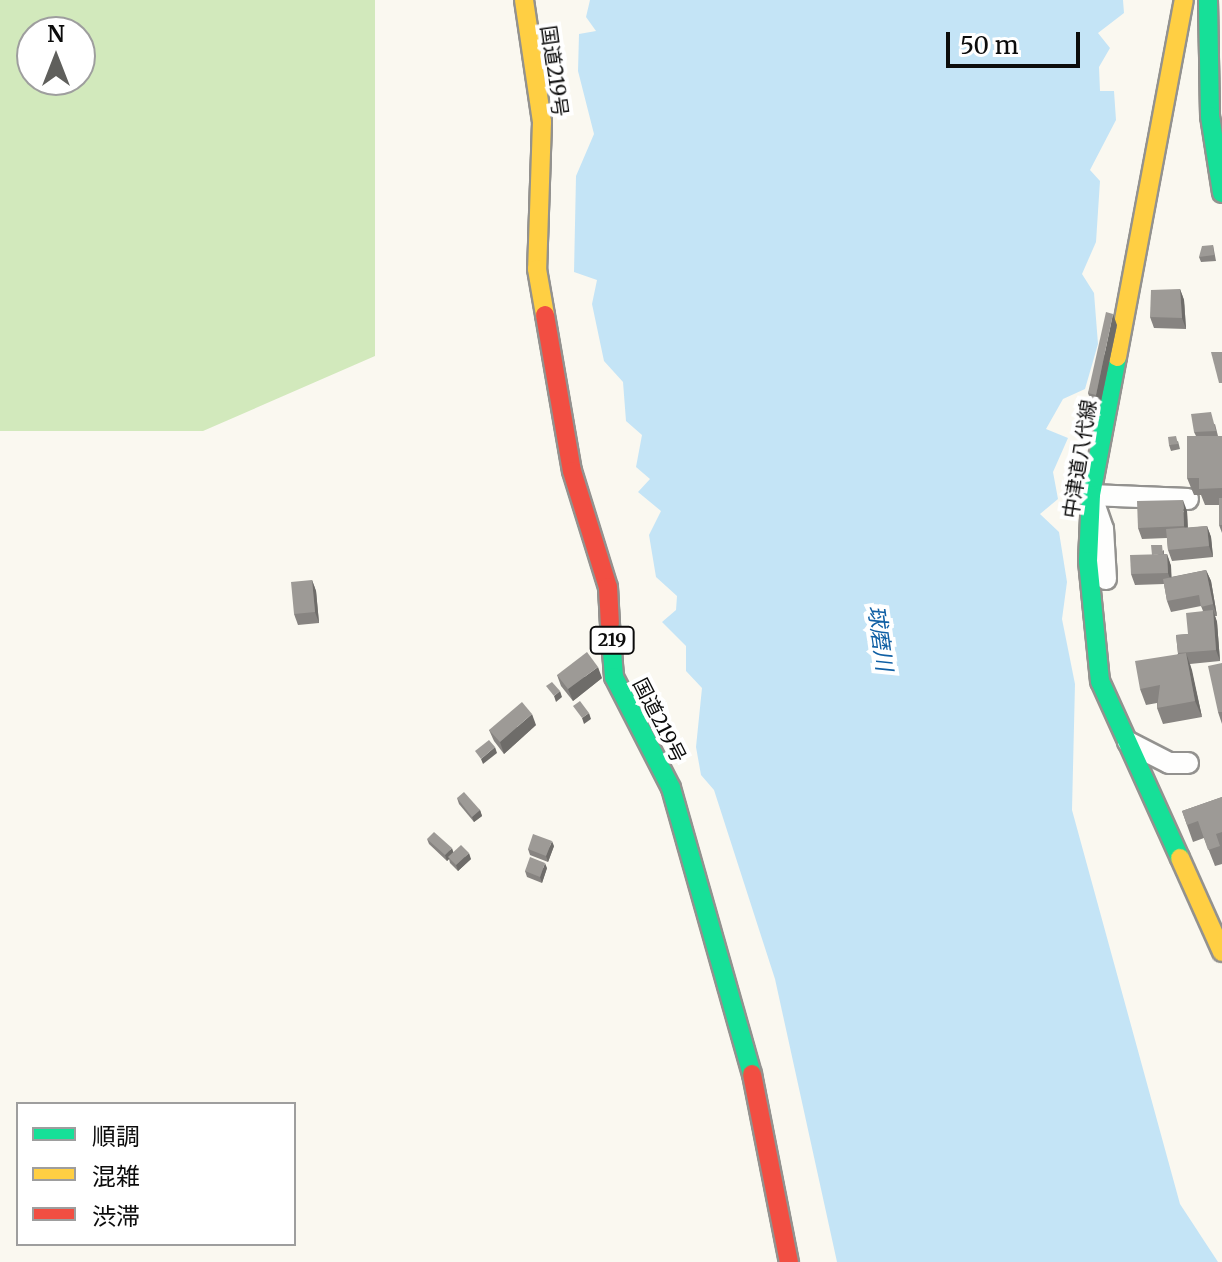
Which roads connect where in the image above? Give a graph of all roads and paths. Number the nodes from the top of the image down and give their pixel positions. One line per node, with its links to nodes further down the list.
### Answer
1 (524, 0): 11 (main road, 国道219号 / 219)
2 (1184, 0): 5 (main road, 中津道八代線)
3 (1208, 0): 4 (main road)
4 (1222, 193)
5 (1091, 495): 6 (street); 7 (street); 8 (main road, 中津道八代線)
6 (1188, 499)
7 (1106, 579)
8 (1128, 742): 9 (street); 10 (main road, 中津道八代線)
9 (1188, 763)
10 (1222, 952)
11 (789, 1262)

